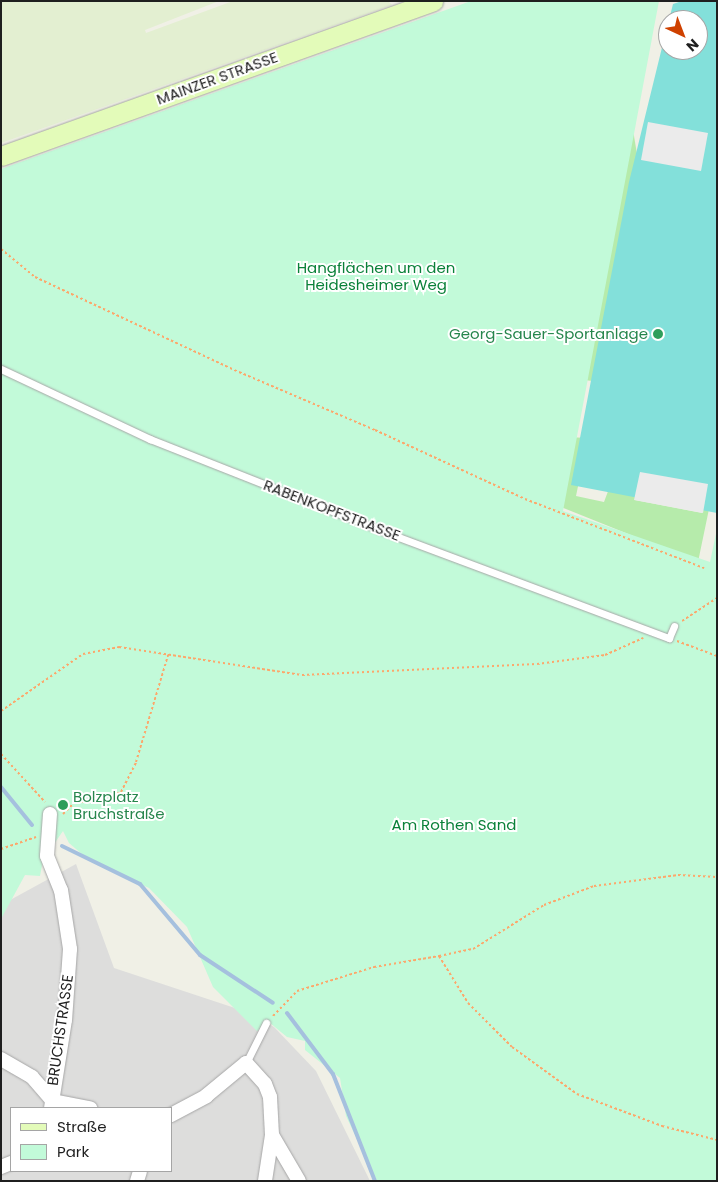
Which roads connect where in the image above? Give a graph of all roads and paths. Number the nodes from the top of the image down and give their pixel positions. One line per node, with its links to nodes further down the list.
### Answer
1 (433, 1): 2 (main road, MAINZER STRASSE)
2 (1, 156)
3 (1, 249): 5 (path)
4 (1, 369): 8 (lane, RABENKOPFSTRASSE)
5 (704, 568)
6 (717, 598): 7 (path)
7 (674, 626): 9 (lane)
8 (650, 631): 9 (lane, RABENKOPFSTRASSE); 10 (path)
9 (669, 638): 11 (path)
10 (168, 654): 12 (path); 14 (path)
11 (717, 656)
12 (1, 711)
13 (1, 754): 14 (path)
14 (50, 823): 15 (path); 21 (street, BRUCHSTRASSE)
15 (1, 849)
16 (717, 877): 17 (path)
17 (440, 956): 18 (path); 25 (path)
18 (266, 1023): 20 (lane)
19 (1, 1059): 21 (street, BRUCHSTRASSE)
20 (246, 1063): 23 (street); 24 (street)
21 (52, 1105): 22 (street)
22 (77, 1107)
23 (172, 1114)
24 (272, 1136): 26 (street); 27 (street)
25 (717, 1140)
26 (265, 1181)
27 (299, 1181)

